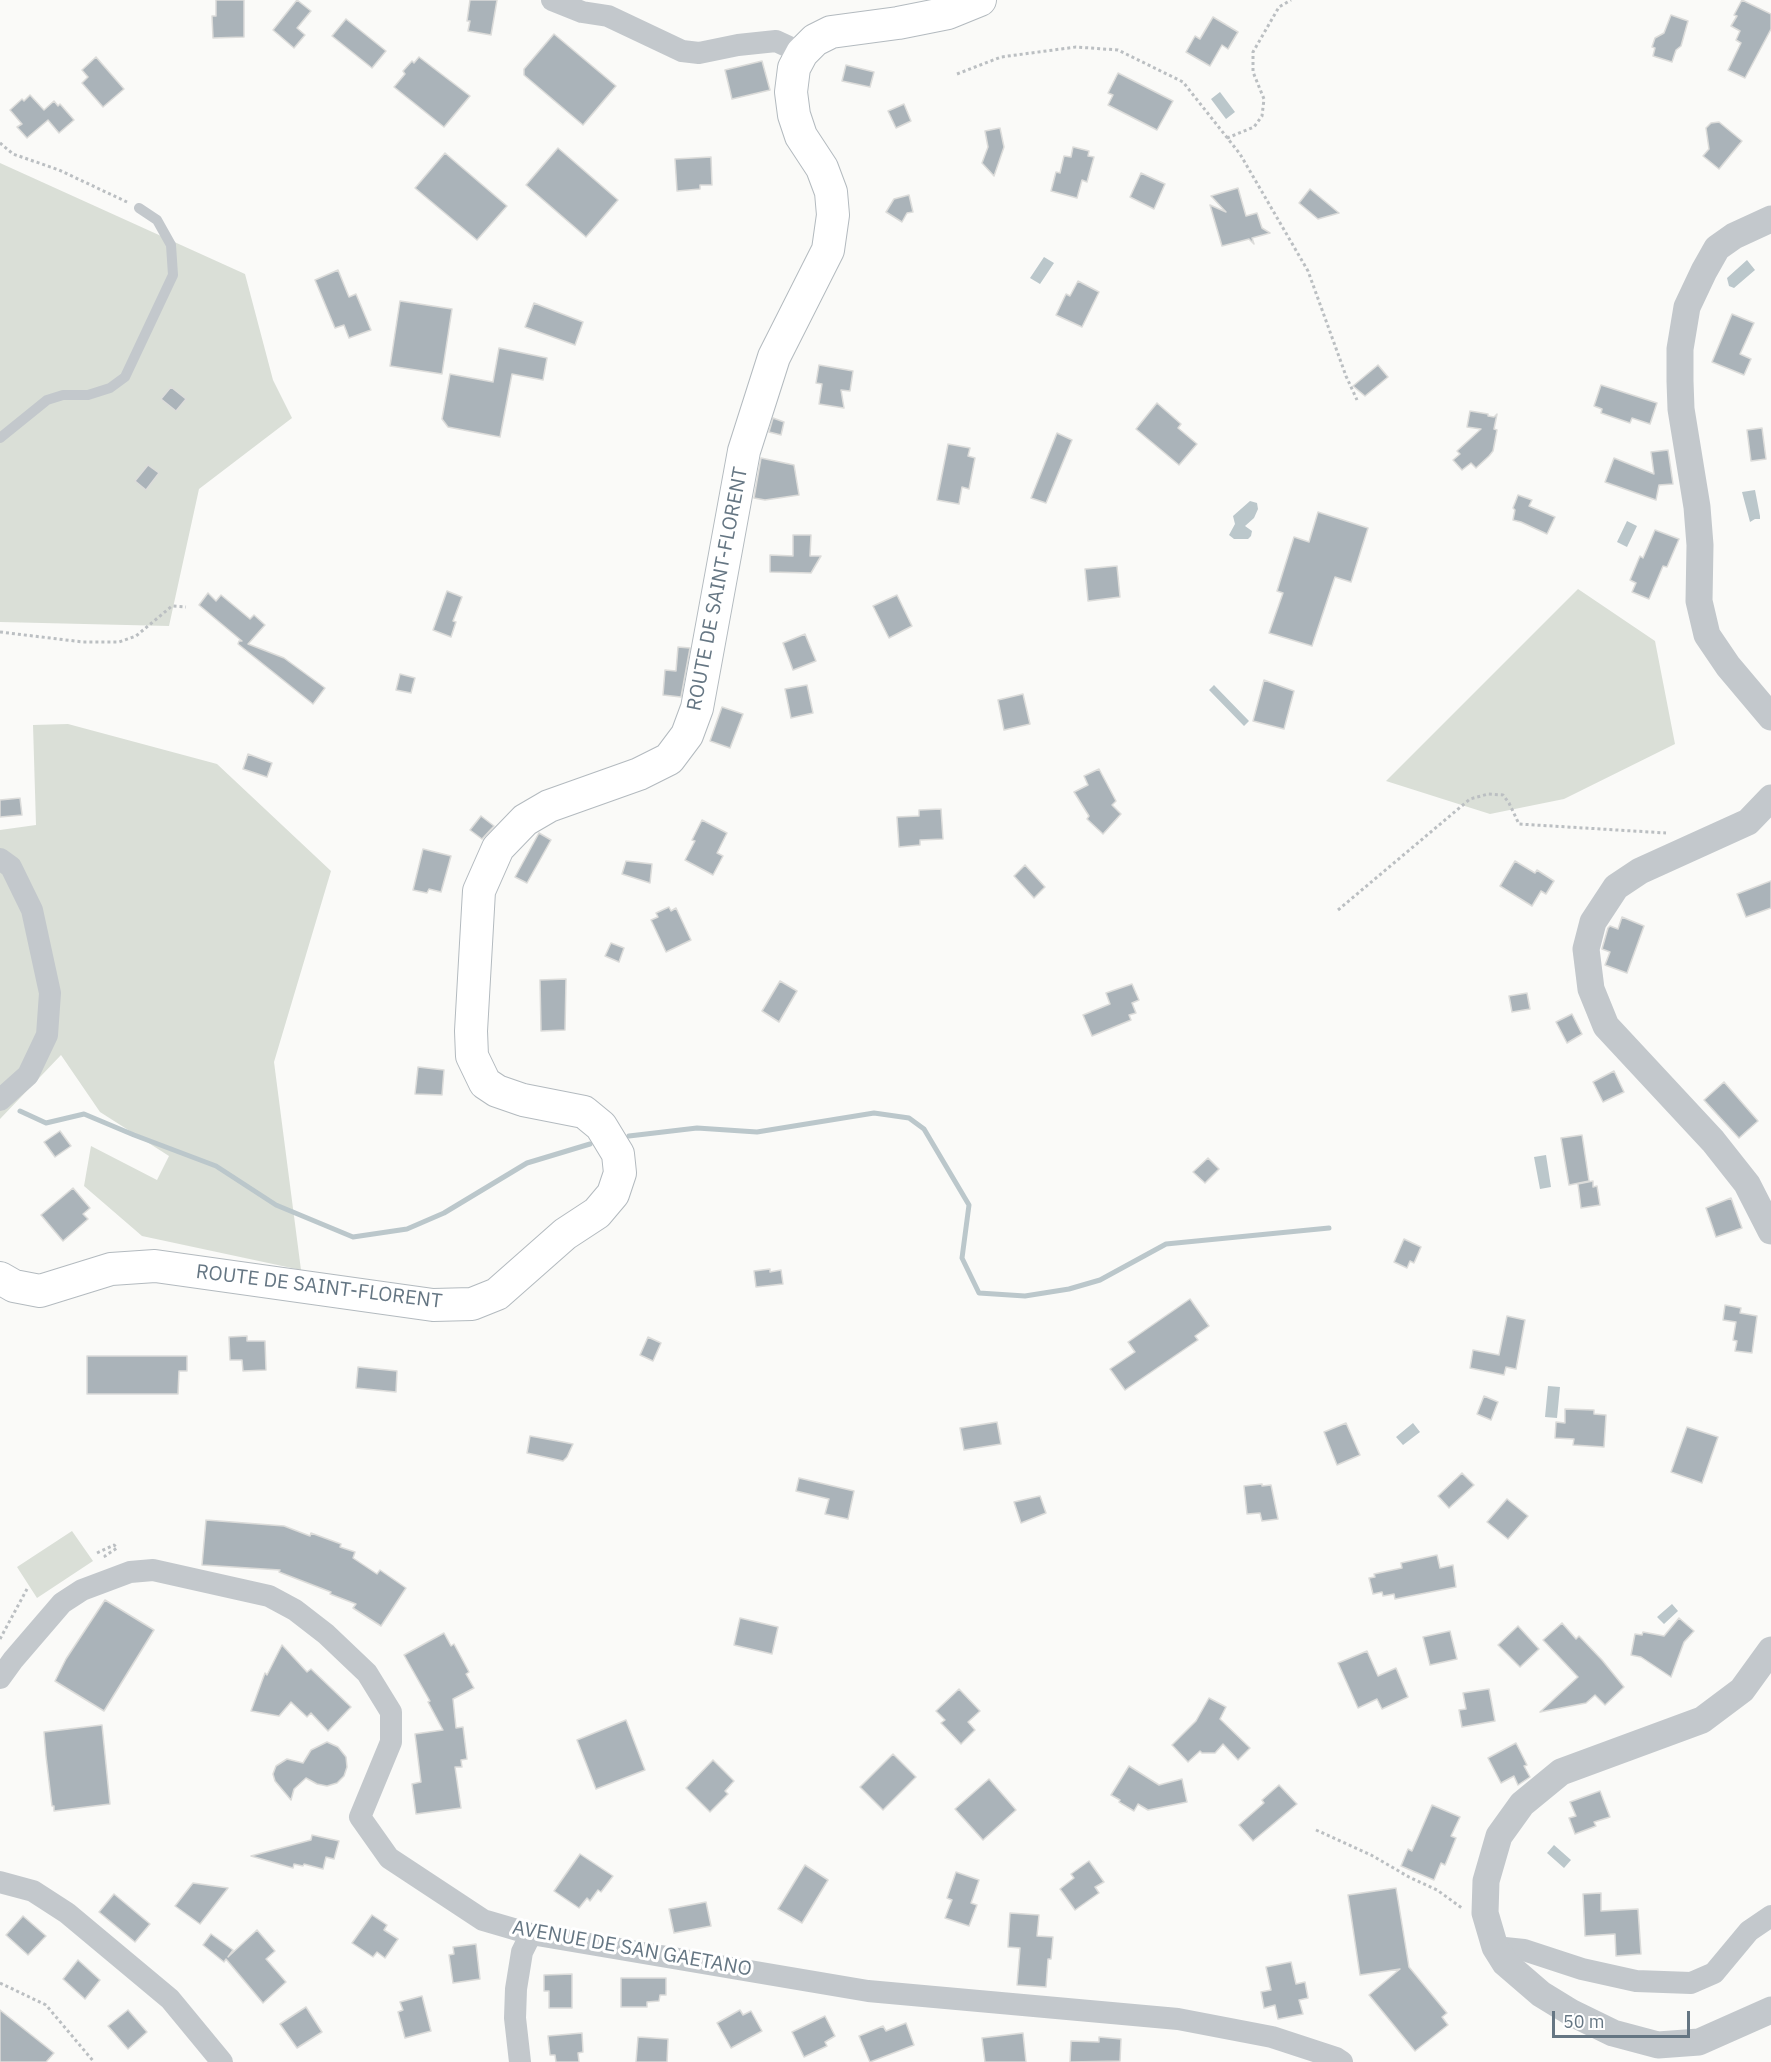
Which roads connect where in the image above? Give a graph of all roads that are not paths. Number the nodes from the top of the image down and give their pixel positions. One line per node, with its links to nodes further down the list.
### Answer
1 (552, 0): 3 (street)
2 (980, 0): 3 (main road)
3 (802, 53): 12 (main road, ROUTE DE SAINT-FLORENT)
4 (139, 208): 6 (lane)
5 (1771, 219): 7 (street)
6 (0, 438)
7 (1771, 717)
8 (1771, 798): 11 (street)
9 (0, 859): 10 (street)
10 (0, 1100)
11 (1771, 1231)
12 (0, 1278)
13 (1771, 1650): 18 (street)
14 (0, 1678): 17 (street, AVENUE DE SAN GAETANO)
15 (0, 1882): 20 (street)
16 (1771, 1916): 18 (street)
17 (531, 1934): 21 (street); 22 (street, AVENUE DE SAN GAETANO)
18 (1495, 1947): 19 (street)
19 (1771, 2010)
20 (222, 2062)
21 (520, 2062)
22 (1342, 2062)

